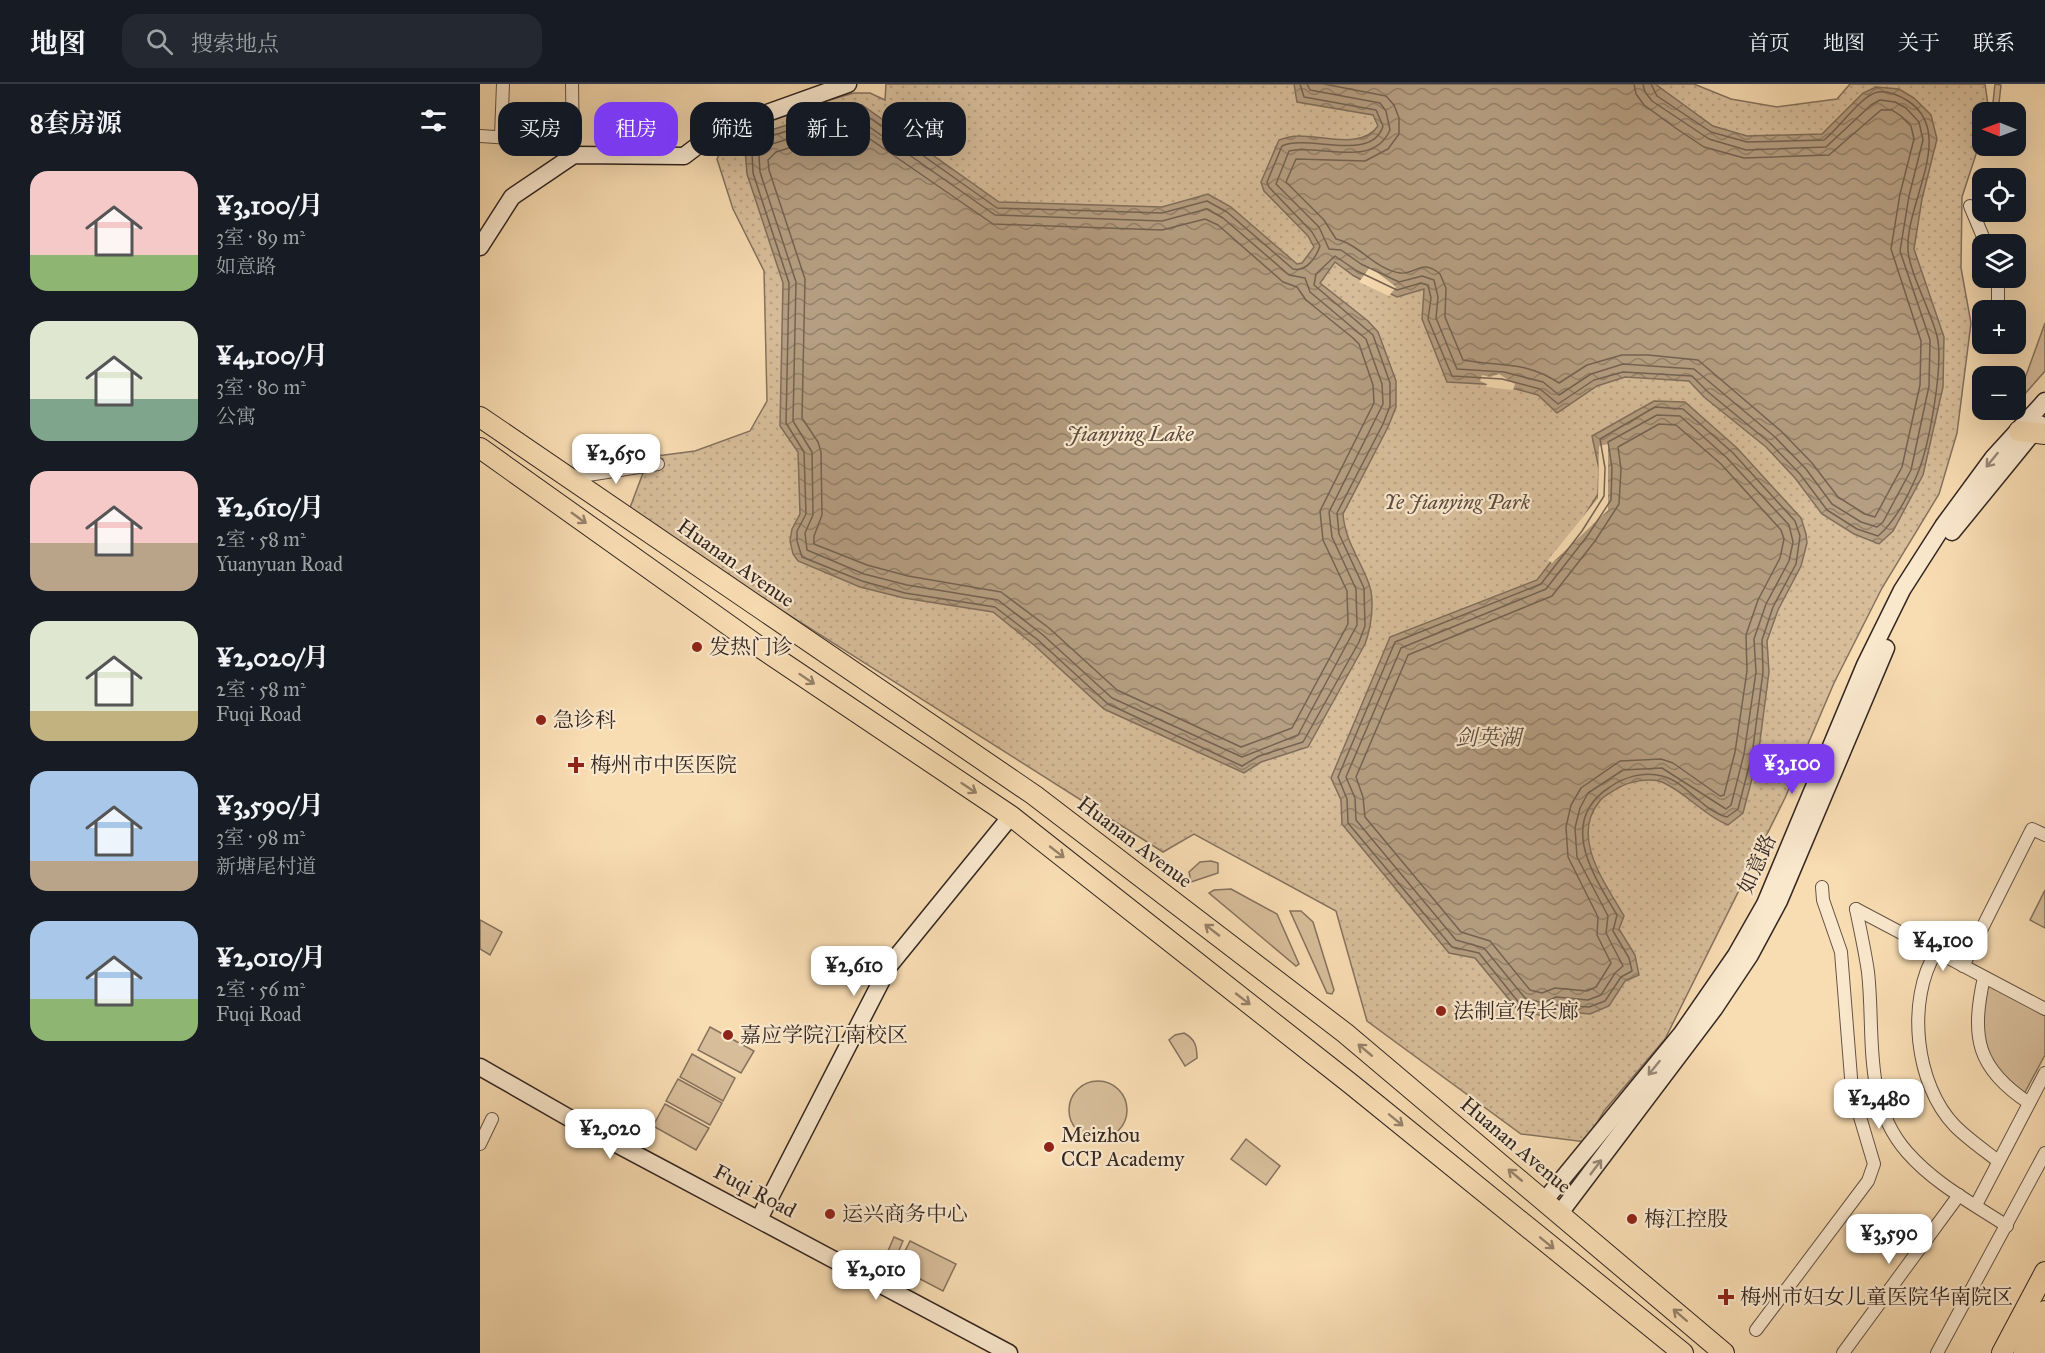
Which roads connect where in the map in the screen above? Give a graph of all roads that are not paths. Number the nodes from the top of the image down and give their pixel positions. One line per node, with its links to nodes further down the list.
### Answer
1 (503, 84): 4 (street)
2 (572, 84): 5 (street)
3 (848, 84): 8 (street)
4 (502, 102)
5 (572, 102)
6 (480, 136): 7 (street)
7 (498, 136)
8 (582, 150)
9 (564, 156): 12 (street)
10 (1970, 206): 11 (street)
11 (1982, 234)
12 (480, 247)
13 (2045, 401): 15 (street, 如意路)
14 (480, 417): 17 (main road, Huanan Avenue)
15 (2035, 429): 36 (street, 如意路, one-way to 36); 38 (street, 如意路, one-way to 15)
16 (480, 448): 20 (main road)
17 (544, 461): 19 (main road, Huanan Avenue); 20 (main road)
18 (658, 464): 19 (street)
19 (569, 478): 36 (main road, Huanan Avenue, one-way to 19)
20 (531, 484): 21 (main road, one-way to 21)
21 (1011, 816): 39 (street); 46 (main road, one-way to 46)
22 (2045, 835): 25 (street)
23 (1822, 887): 43 (street)
24 (1936, 952): 25 (street); 34 (street); 35 (street)
25 (1963, 966): 26 (street)
26 (1984, 977): 27 (street); 30 (street)
27 (2045, 1009)
28 (480, 1067): 39 (street, Fuqi Road)
29 (2045, 1072): 30 (street)
30 (2029, 1103): 34 (street)
31 (492, 1119): 32 (street)
32 (480, 1144)
33 (2045, 1153): 40 (street)
34 (1998, 1161): 37 (street)
35 (1959, 1195): 37 (street); 48 (street)
36 (1545, 1200): 38 (main road, Huanan Avenue)
37 (1976, 1205): 40 (street)
38 (1560, 1213): 47 (main road, Huanan Avenue, one-way to 38)
39 (759, 1219): 45 (street, Fuqi Road)
40 (2007, 1226): 49 (street)
41 (2045, 1272): 50 (main road)
42 (2045, 1311): 51 (main road)
43 (1756, 1330)
44 (2045, 1342): 52 (main road)
45 (1009, 1353)
46 (1683, 1353)
47 (1724, 1353)
48 (1843, 1353)
49 (1937, 1353)
50 (2002, 1353)
51 (2024, 1353)
52 (2039, 1353)

